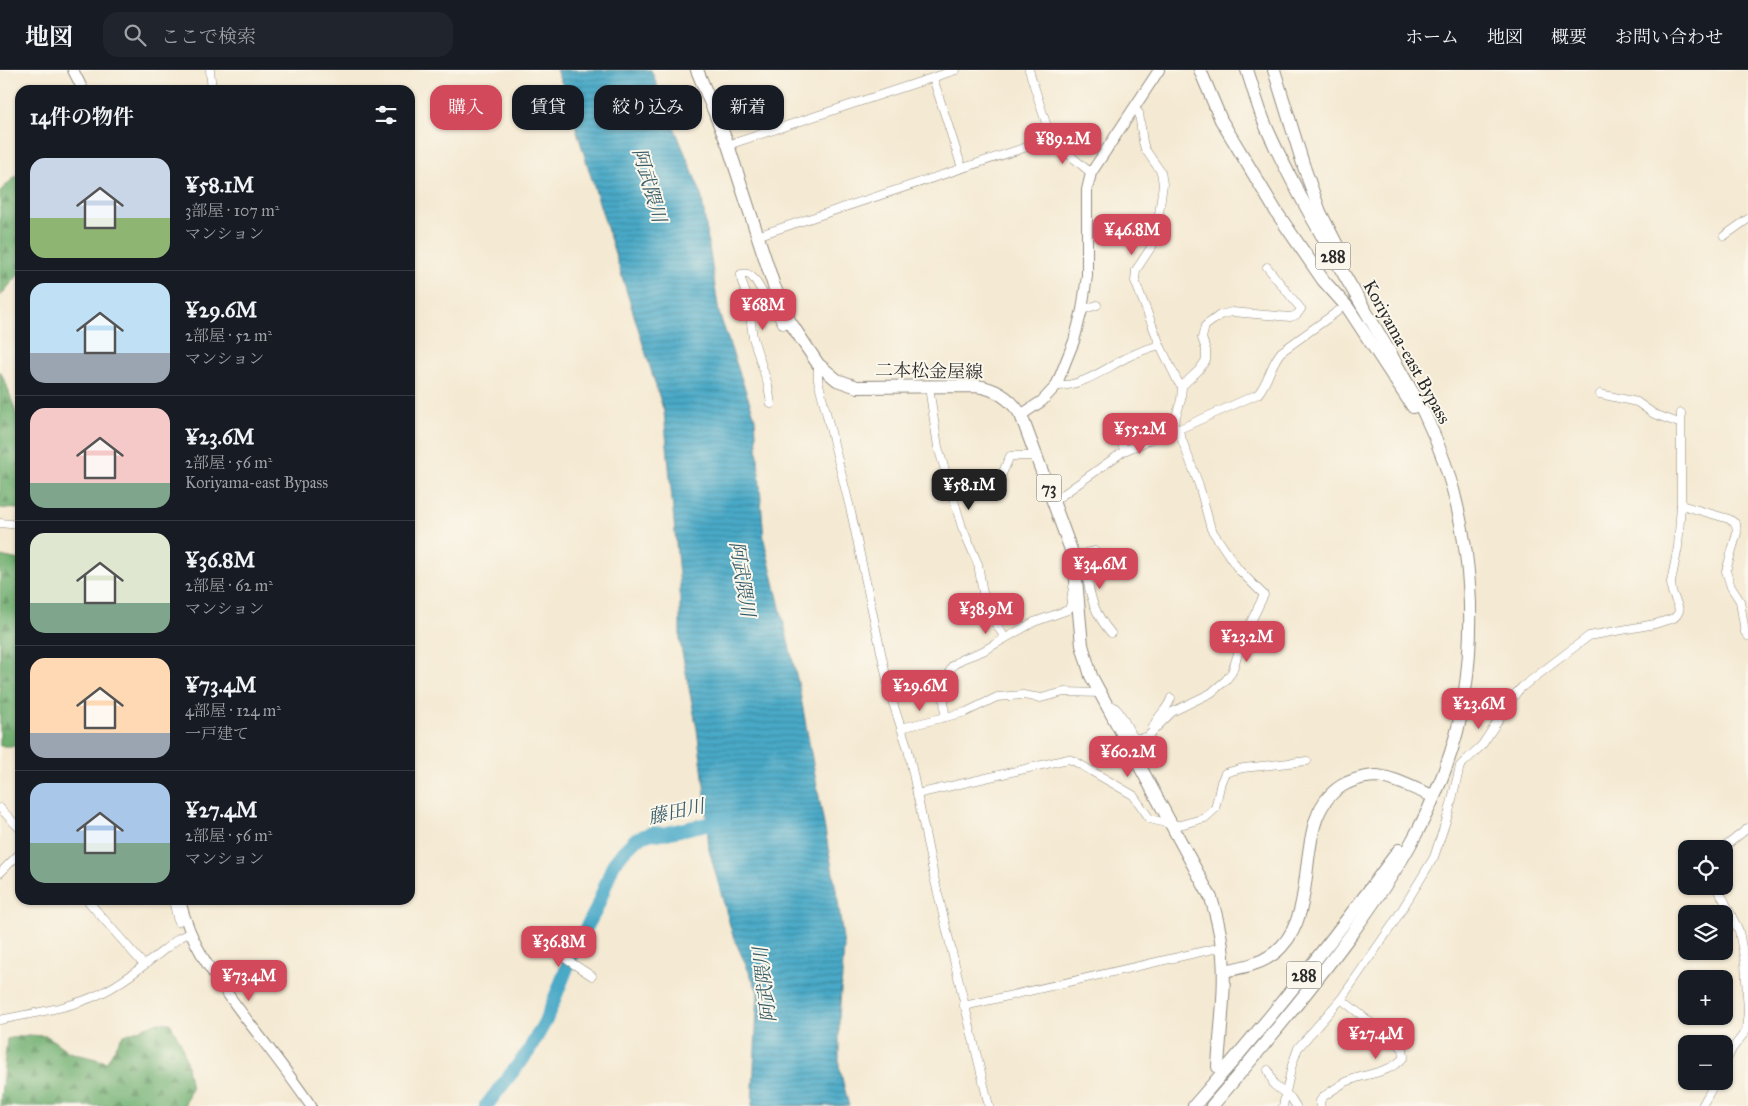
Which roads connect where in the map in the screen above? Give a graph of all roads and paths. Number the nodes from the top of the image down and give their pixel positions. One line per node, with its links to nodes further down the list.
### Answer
1 (73, 70): 11 (street)
2 (210, 70): 12 (street)
3 (697, 70): 15 (main road, 二本松金屋線 / 73)
4 (956, 70): 10 (street)
5 (1029, 70): 14 (street)
6 (1159, 70): 13 (street)
7 (1200, 70): 39 (main road)
8 (1247, 70): 33 (main road, Koriyama-east Bypass / 288)
9 (1274, 70): 33 (main road)
10 (933, 78): 15 (street); 16 (street)
11 (80, 85)
12 (212, 85)
13 (1134, 108): 17 (street); 26 (street)
14 (1051, 139): 16 (street); 17 (street)
15 (728, 145): 19 (main road, 二本松金屋線 / 73)
16 (962, 168): 19 (street)
17 (1091, 173): 23 (street)
18 (1748, 219): 20 (street)
19 (757, 236): 25 (main road, 二本松金屋線 / 73)
20 (1724, 236)
21 (1267, 266): 29 (street)
22 (1096, 305): 23 (street)
23 (1082, 310): 28 (street)
24 (1338, 311): 37 (street)
25 (790, 322): 27 (main road, 二本松金屋線 / 73); 32 (street)
26 (1160, 345): 28 (street); 29 (street)
27 (818, 364): 30 (main road, 二本松金屋線 / 73); 56 (street)
28 (1056, 386): 35 (street)
29 (1182, 386): 37 (street)
30 (929, 387): 35 (main road, 二本松金屋線 / 73); 52 (street)
31 (1600, 394): 36 (street)
32 (771, 404)
33 (1423, 410): 39 (main road, Koriyama-east Bypass / 288)
34 (1680, 413): 36 (street)
35 (1022, 415): 41 (main road, 二本松金屋線 / 73)
36 (1679, 423): 44 (street)
37 (1175, 428): 40 (street); 57 (street)
38 (1113, 429): 40 (street)
39 (1434, 435): 60 (main road, Koriyama-east Bypass / 288)
40 (1125, 450): 43 (street)
41 (1037, 456): 42 (street); 43 (main road, 二本松金屋線 / 73)
42 (985, 492)
43 (1054, 500): 48 (main road, 二本松金屋線 / 73)
44 (1681, 505): 51 (street); 79 (street)
45 (0, 523): 46 (street)
46 (15, 524)
47 (1095, 551): 48 (street)
48 (1073, 556): 49 (main road, 二本松金屋線 / 73)
49 (1076, 575): 50 (street); 52 (street); 53 (main road, 二本松金屋線 / 73)
50 (1111, 633)
51 (1748, 636)
52 (1005, 638): 55 (street)
53 (1102, 698): 55 (street); 57 (street); 63 (main road, 二本松金屋線 / 73)
54 (1171, 698): 57 (street)
55 (945, 717): 56 (street)
56 (901, 728): 59 (street)
57 (1152, 731)
58 (1307, 761): 63 (street)
59 (917, 794): 63 (street); 80 (street)
60 (1431, 795): 77 (main road); 90 (main road, Koriyama-east Bypass / 288); 91 (main road, Koriyama-east Bypass / 288)
61 (0, 808): 62 (street)
62 (15, 824)
63 (1170, 824): 75 (main road, 二本松金屋線 / 73)
64 (1748, 828): 65 (street)
65 (1733, 840)
66 (15, 858): 67 (street)
67 (0, 873)
68 (1721, 895): 82 (street)
69 (91, 905): 76 (street)
70 (174, 905): 72 (street)
71 (182, 905): 73 (street)
72 (178, 922)
73 (190, 933): 76 (street); 88 (street)
74 (540, 942): 78 (street)
75 (1222, 947): 77 (main road, 二本松金屋線 / 73); 80 (street)
76 (144, 965): 81 (street)
77 (1224, 971): 84 (main road, 二本松金屋線 / 73)
78 (590, 975)
79 (1341, 999): 87 (street); 94 (street)
80 (964, 1006): 89 (street)
81 (0, 1020)
82 (1747, 1031): 83 (street)
83 (1733, 1048)
84 (1218, 1067)
85 (1268, 1070): 87 (street)
86 (1711, 1090): 95 (street)
87 (1286, 1095): 92 (street); 93 (street)
88 (312, 1106)
89 (989, 1106)
90 (1194, 1106)
91 (1212, 1106)
92 (1283, 1106)
93 (1296, 1106)
94 (1320, 1106)
95 (1702, 1106)

